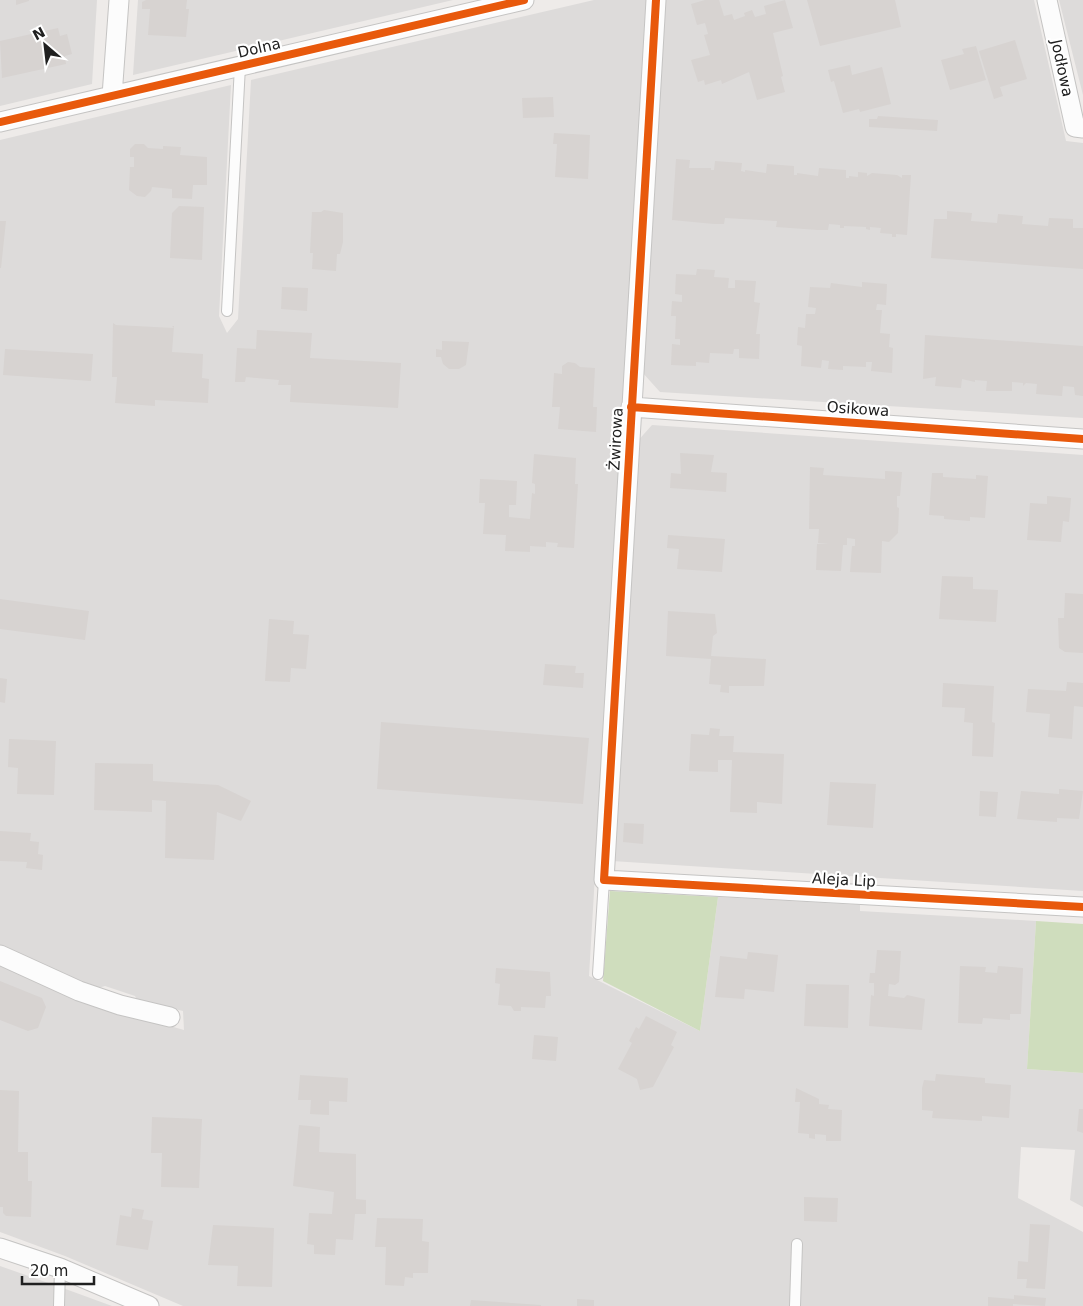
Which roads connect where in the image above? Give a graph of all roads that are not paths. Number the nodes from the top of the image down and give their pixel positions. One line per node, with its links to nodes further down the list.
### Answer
1 (119, 0): 6 (street)
2 (524, 0): 5 (street, Dolna)
3 (656, 0): 10 (street, Żwirowa)
4 (1047, 0): 8 (street, Jodłowa)
5 (240, 66): 6 (street, Dolna); 9 (lane)
6 (112, 96): 7 (street, Dolna)
7 (0, 122)
8 (1083, 128)
9 (227, 311)
10 (632, 407): 11 (street, Osikowa); 12 (street, Żwirowa)
11 (1083, 439)
12 (604, 880): 13 (street, Aleja Lip); 15 (lane)
13 (1083, 907)
14 (0, 955): 16 (street)
15 (598, 974)
16 (170, 1017)
17 (797, 1244): 22 (lane)
18 (0, 1248): 19 (street)
19 (60, 1268): 20 (lane); 21 (street)
20 (59, 1306)
21 (149, 1306)
22 (795, 1306)

